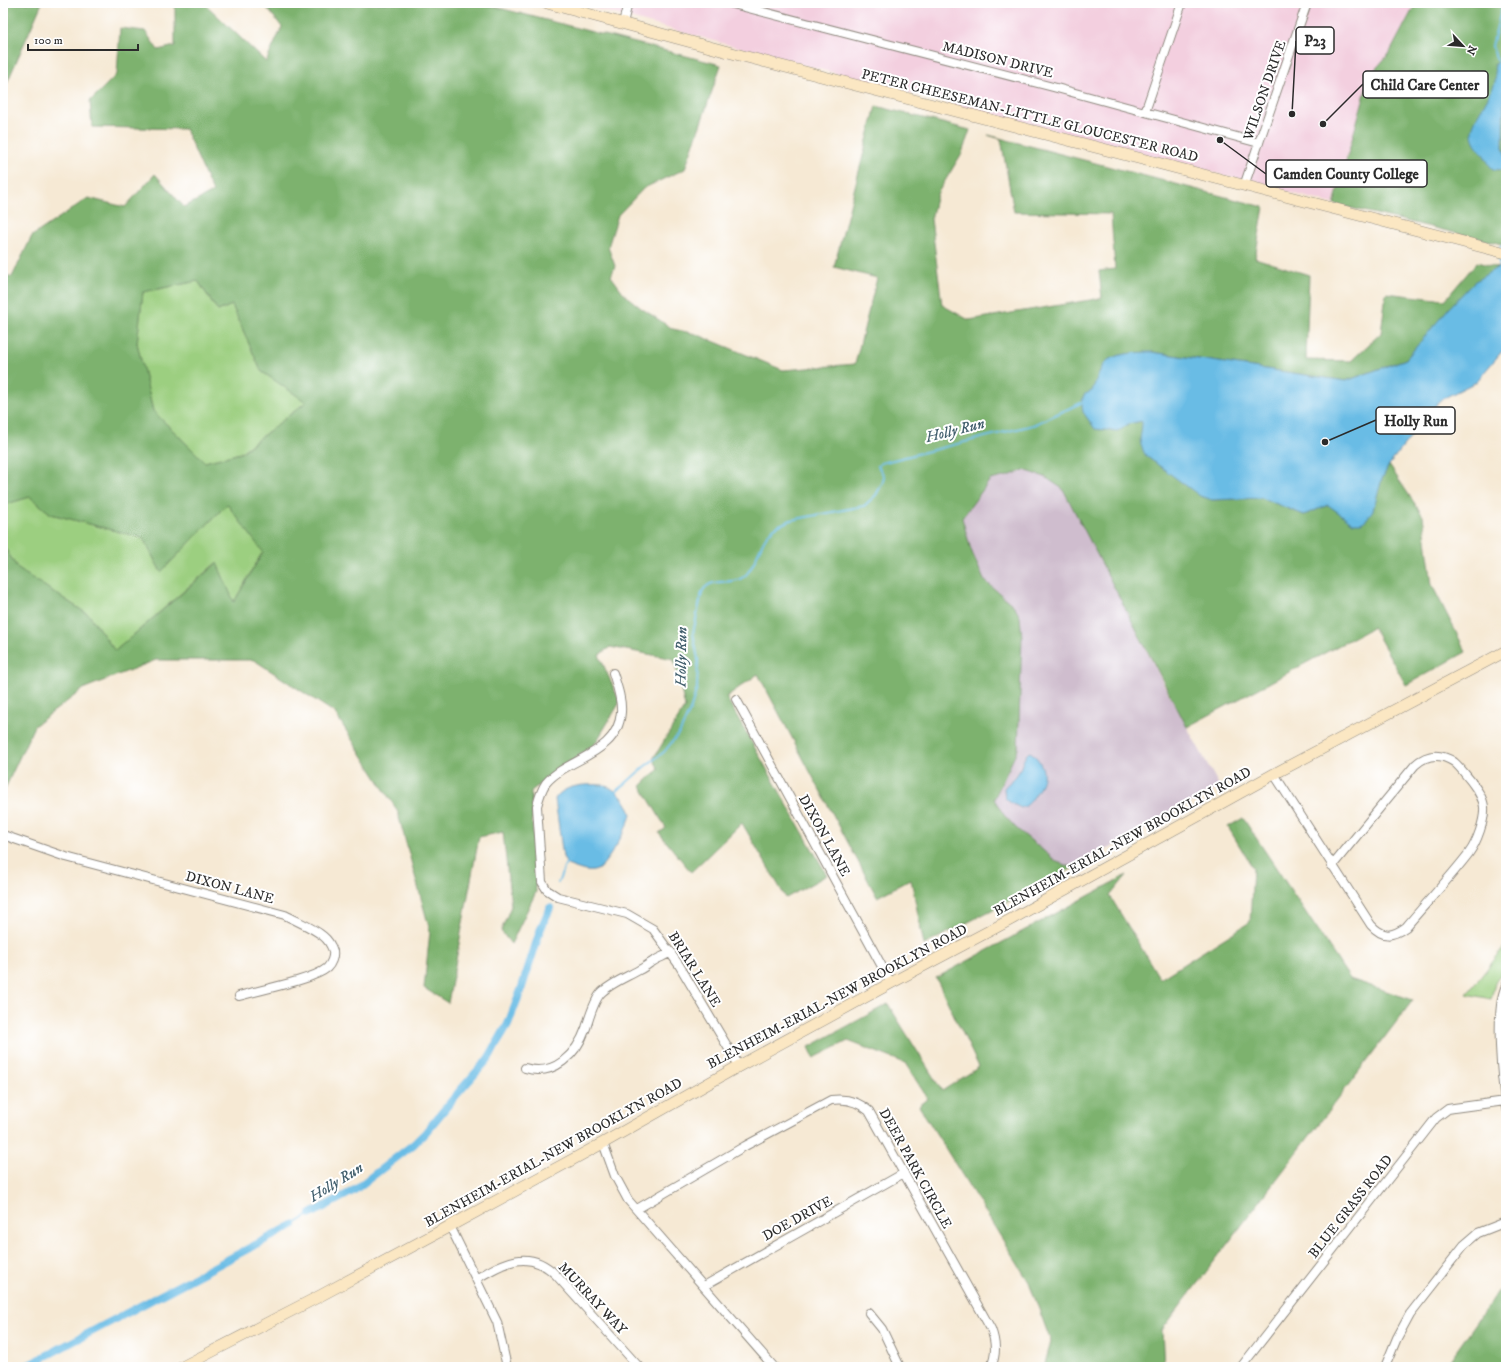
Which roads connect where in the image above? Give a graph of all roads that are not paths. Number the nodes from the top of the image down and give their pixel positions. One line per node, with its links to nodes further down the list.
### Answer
1 (547, 3): 6 (main road, PETER CHEESEMAN-LITTLE GLOUCESTER ROAD)
2 (628, 3): 6 (street)
3 (729, 3): 7 (street, MADISON DRIVE)
4 (1182, 3): 7 (street)
5 (1307, 3): 8 (street, WILSON DRIVE)
6 (622, 23): 9 (main road, PETER CHEESEMAN-LITTLE GLOUCESTER ROAD)
7 (1145, 112): 8 (street, MADISON DRIVE)
8 (1260, 143): 9 (street, WILSON DRIVE)
9 (1244, 186): 10 (main road, PETER CHEESEMAN-LITTLE GLOUCESTER ROAD)
10 (1506, 254)
11 (1506, 651): 14 (main road, BLENHEIM-ERIAL-NEW BROOKLYN ROAD)
12 (613, 673): 17 (street, BRIAR LANE)
13 (736, 699): 18 (street, DIXON LANE)
14 (1274, 774): 16 (street); 18 (main road, BLENHEIM-ERIAL-NEW BROOKLYN ROAD)
15 (3, 835): 20 (street, DIXON LANE)
16 (1332, 866): 16 (street)
17 (671, 952): 21 (street, BRIAR LANE); 22 (street)
18 (891, 983): 21 (main road, BLENHEIM-ERIAL-NEW BROOKLYN ROAD)
19 (1506, 986): 23 (street)
20 (239, 996)
21 (739, 1066): 24 (main road, BLENHEIM-ERIAL-NEW BROOKLYN ROAD)
22 (524, 1068)
23 (1505, 1105): 38 (street, BLUE GRASS ROAD)
24 (603, 1143): 26 (street); 28 (main road, BLENHEIM-ERIAL-NEW BROOKLYN ROAD)
25 (904, 1173): 26 (street, DEER PARK CIRCLE); 30 (street, DOE DRIVE); 37 (street, DEER PARK CIRCLE)
26 (637, 1209): 30 (street)
27 (1506, 1222): 39 (street)
28 (450, 1226): 29 (street); 32 (main road, BLENHEIM-ERIAL-NEW BROOKLYN ROAD)
29 (476, 1279): 33 (street); 34 (street, MURRAY WAY)
30 (704, 1286): 35 (street)
31 (869, 1313): 36 (street)
32 (182, 1367)
33 (507, 1367)
34 (640, 1367)
35 (774, 1367)
36 (900, 1367)
37 (991, 1367)
38 (1241, 1367)
39 (1385, 1367)

